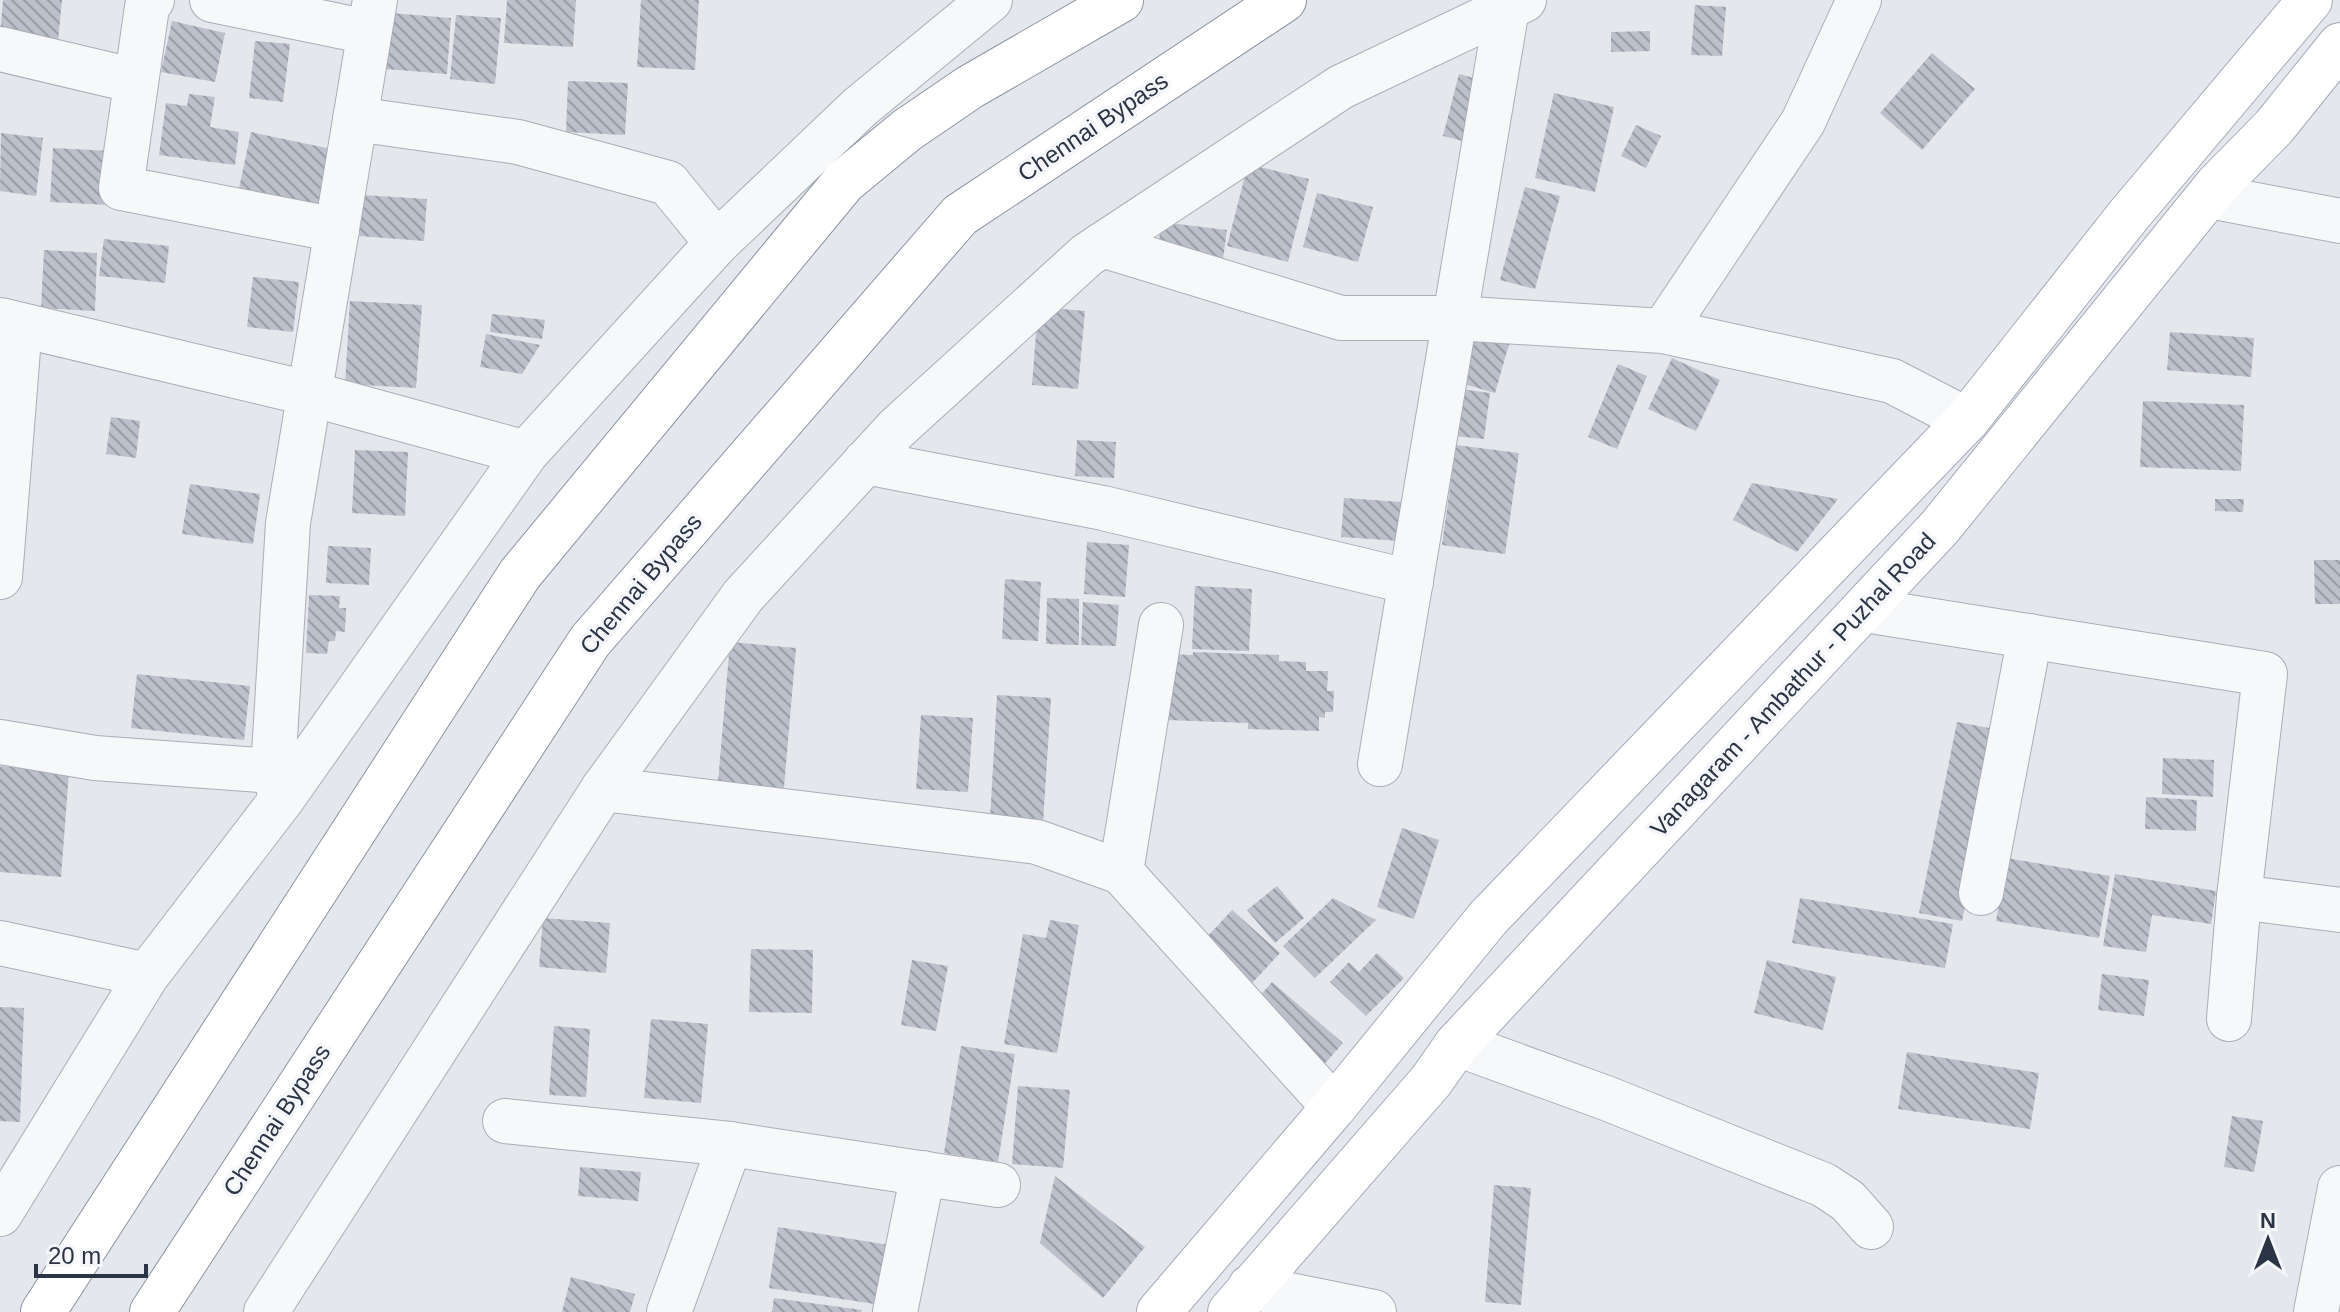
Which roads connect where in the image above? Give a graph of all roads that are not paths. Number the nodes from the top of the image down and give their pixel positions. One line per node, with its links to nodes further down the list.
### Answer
1 (152, 0): 12 (street)
2 (212, 0): 9 (street)
3 (1121, 0): 52 (main road)
4 (1284, 0): 53 (main road, Chennai Bypass)
5 (1859, 0): 21 (street)
6 (2310, 0): 23 (main road)
7 (980, 2): 17 (street)
8 (1516, 4): 18 (street); 19 (street)
9 (371, 16): 13 (street)
10 (2340, 45): 14 (main road, Vanagaram - Ambathur - Puzhal Road)
11 (0, 49): 12 (street)
12 (136, 81): 16 (street)
13 (355, 119): 16 (street); 17 (street)
14 (2209, 196): 15 (street); 28 (main road, Vanagaram - Ambathur - Puzhal Road)
15 (2340, 221)
16 (337, 230): 22 (street)
17 (717, 243): 24 (street)
18 (1102, 245): 19 (street); 25 (street)
19 (1455, 318): 21 (street); 27 (street)
20 (10, 322): 22 (street); 26 (street)
21 (1663, 331): 23 (street)
22 (311, 394): 24 (street); 33 (street)
23 (1967, 420): 43 (main road)
24 (526, 453): 33 (street)
25 (865, 462): 27 (street); 34 (street)
26 (0, 577)
27 (1411, 582): 32 (street)
28 (1865, 610): 30 (street); 42 (main road, Vanagaram - Ambathur - Puzhal Road)
29 (1161, 625): 35 (street)
30 (2030, 636): 36 (street); 37 (street)
31 (0, 742): 33 (street)
32 (1380, 764)
33 (278, 785): 40 (street)
34 (603, 789): 35 (street); 54 (street)
35 (1121, 872): 43 (street)
36 (1981, 893)
37 (2239, 897): 38 (street); 41 (street)
38 (2340, 910)
39 (0, 943): 40 (street)
40 (147, 975): 49 (street)
41 (2229, 1019)
42 (1457, 1044): 50 (street); 51 (main road, Vanagaram - Ambathur - Puzhal Road)
43 (1334, 1107): 57 (main road)
44 (505, 1121): 45 (street)
45 (730, 1144): 46 (street); 55 (street)
46 (923, 1173): 47 (street); 56 (street)
47 (998, 1185)
48 (2340, 1188): 59 (street)
49 (0, 1214)
50 (1871, 1227)
51 (1240, 1299): 58 (street)
52 (43, 1312)
53 (152, 1312)
54 (266, 1312)
55 (669, 1312)
56 (895, 1312)
57 (1159, 1312)
58 (1374, 1312)
59 (2316, 1312)

